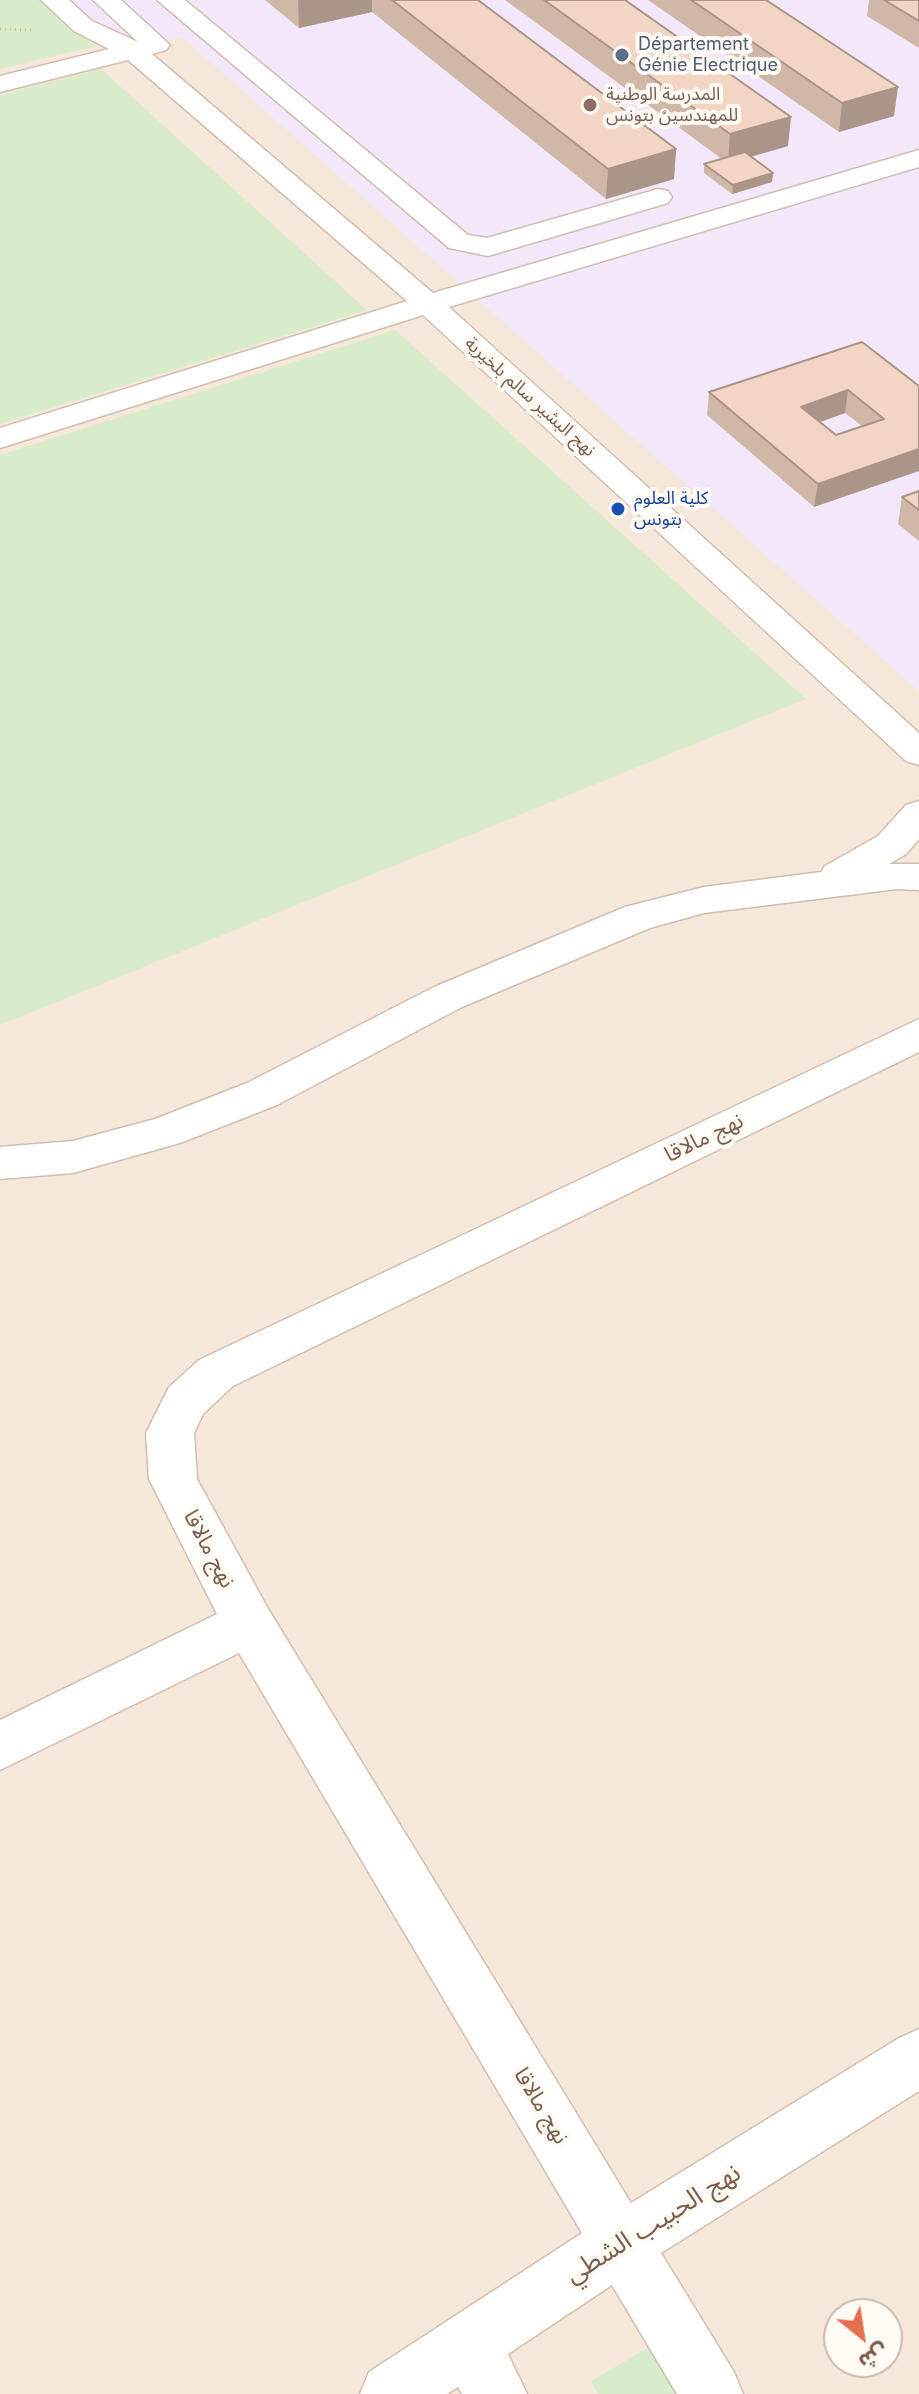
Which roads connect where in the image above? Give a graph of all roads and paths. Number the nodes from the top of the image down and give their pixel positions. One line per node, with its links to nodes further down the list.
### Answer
1 (54, 0): 5 (street, نهج البشير سالم بلخيرية)
2 (106, 0): 5 (street)
3 (170, 0): 4 (street)
4 (206, 31): 5 (street); 8 (street)
5 (145, 48): 6 (street); 9 (street, نهج البشير سالم بلخيرية)
6 (0, 84)
7 (919, 158): 9 (street)
8 (658, 197)
9 (428, 304): 10 (street); 11 (street, نهج البشير سالم بلخيرية)
10 (0, 438)
11 (919, 753)
12 (919, 814): 14 (street)
13 (919, 877): 14 (street)
14 (830, 884): 15 (street); 17 (street)
15 (919, 898)
16 (919, 1034): 18 (street, نهج مالاقا)
17 (0, 1163)
18 (249, 1623): 19 (street); 21 (street, نهج مالاقا)
19 (0, 1746)
20 (919, 2058): 21 (street, نهج الحبيب الشطي)
21 (623, 2242): 22 (street, نهج الحبيب الشطي); 25 (street, نهج مالاقا)
22 (467, 2342): 23 (street, نهج الحبيب الشطي); 24 (street)
23 (391, 2394)
24 (496, 2394)
25 (712, 2394)

